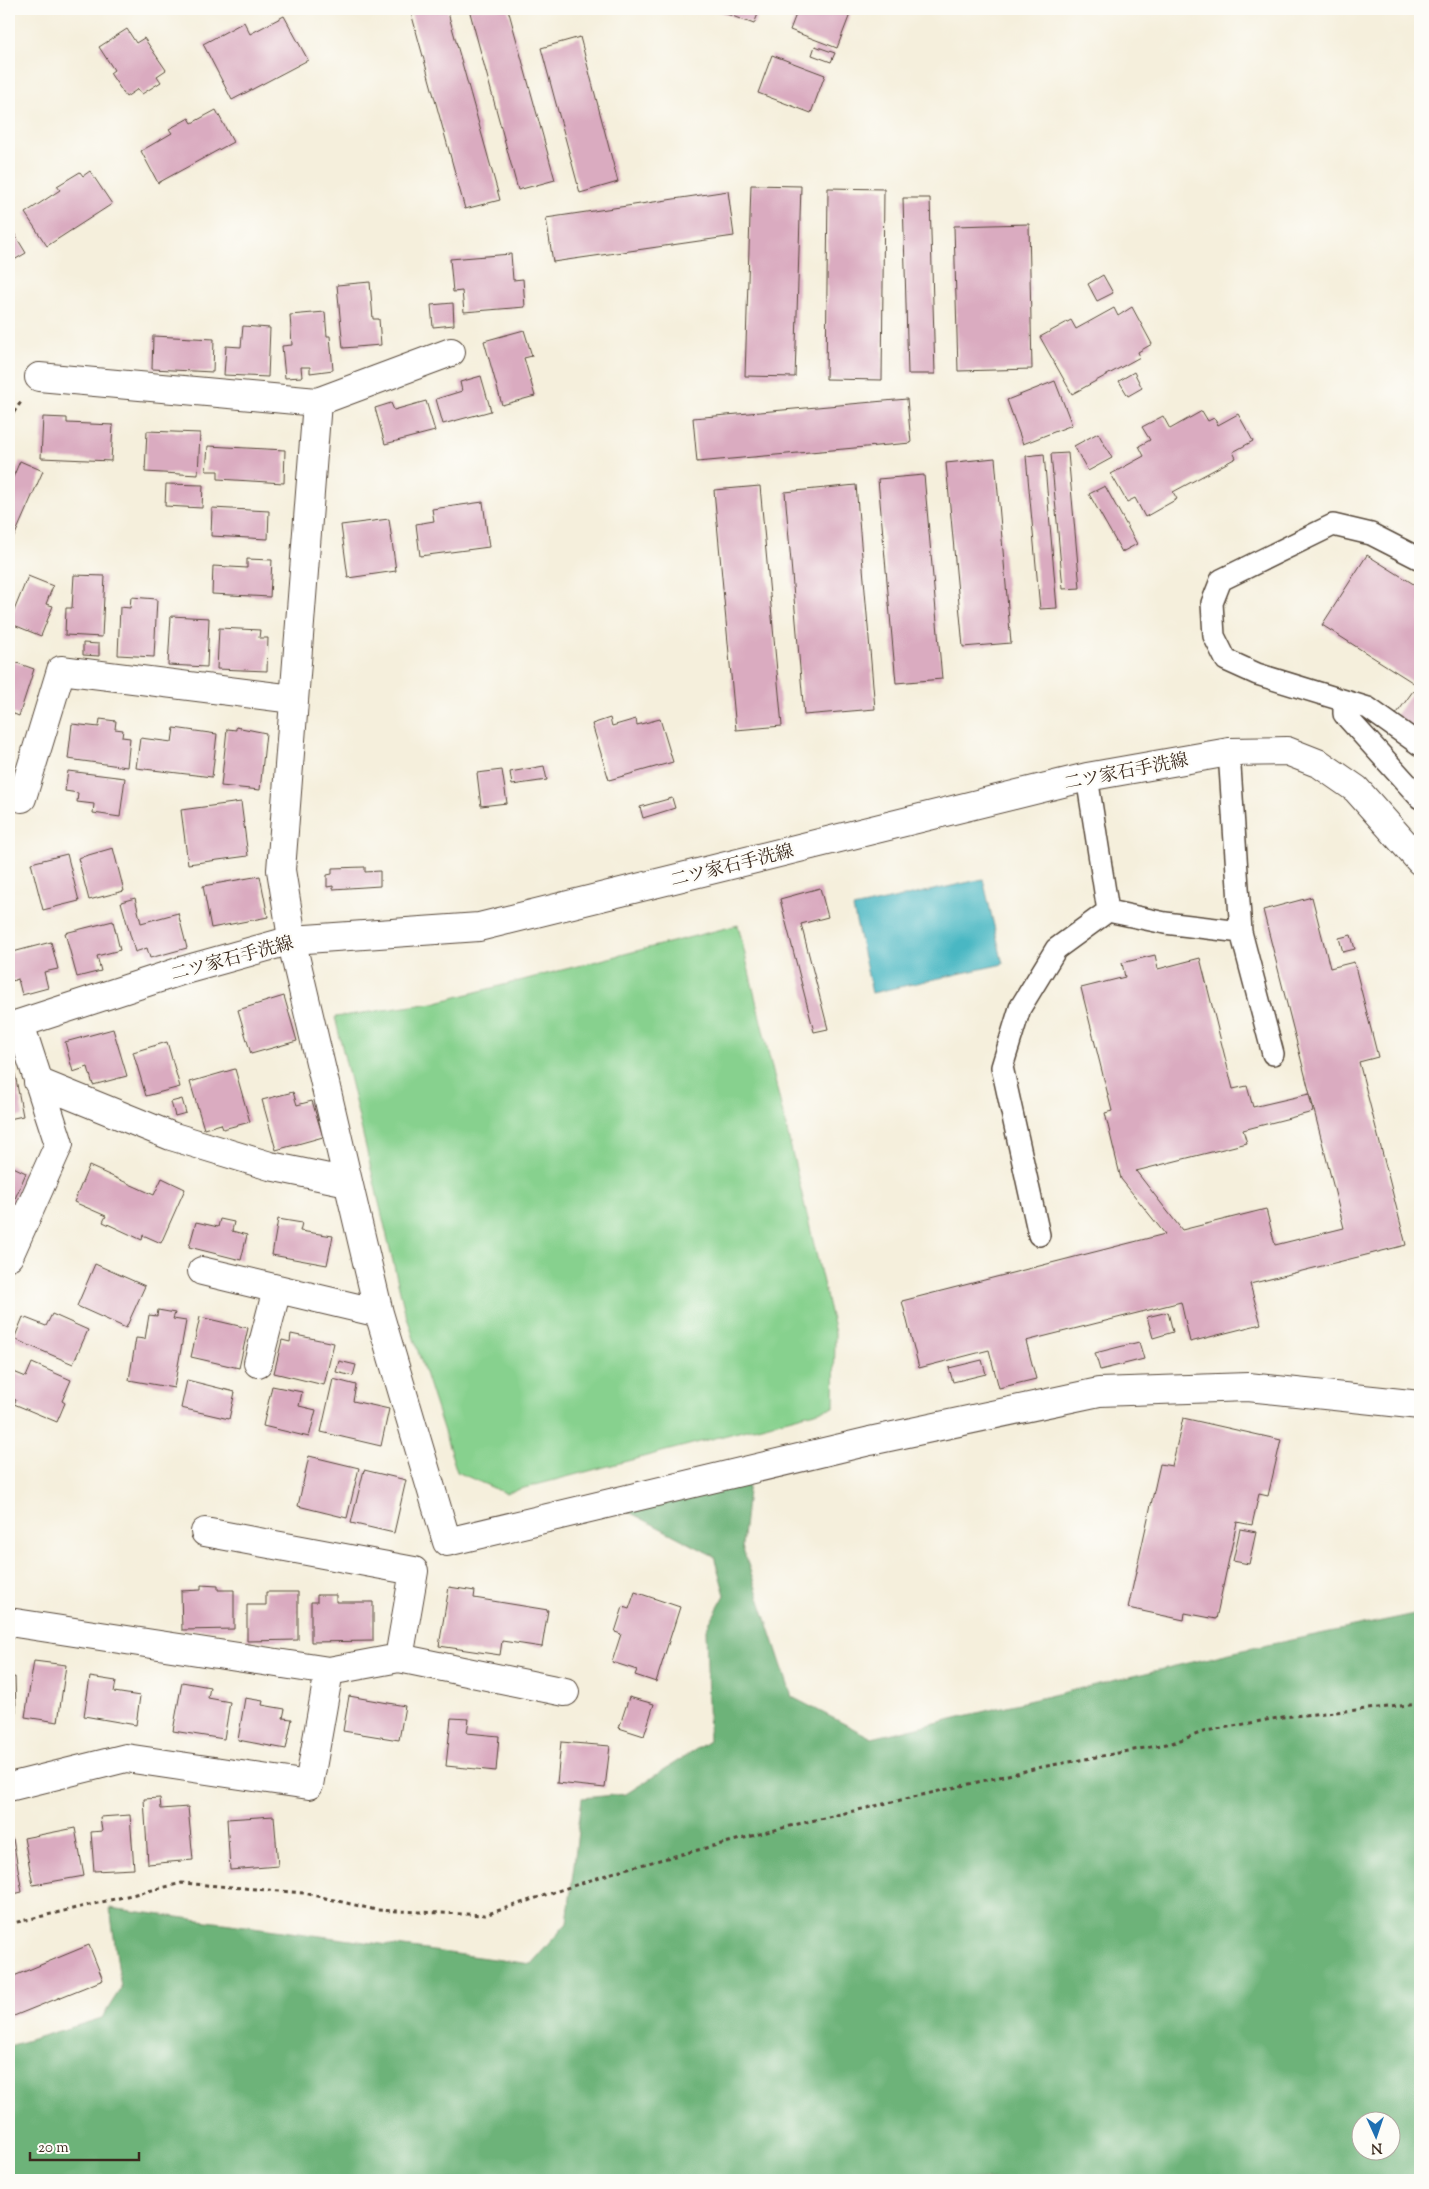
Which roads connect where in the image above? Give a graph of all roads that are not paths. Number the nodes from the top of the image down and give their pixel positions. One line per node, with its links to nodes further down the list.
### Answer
1 (451, 352): 3 (street)
2 (39, 377): 3 (street)
3 (317, 402): 5 (street)
4 (1420, 559): 6 (lane)
5 (294, 699): 10 (street); 15 (street)
6 (1344, 702): 7 (lane); 11 (lane)
7 (1420, 745)
8 (1229, 752): 9 (street, 二ツ家石手洗線); 12 (street, 二ツ家石手洗線); 14 (lane)
9 (1087, 777): 13 (lane); 15 (street, 二ツ家石手洗線)
10 (22, 798)
11 (1420, 798)
12 (1420, 861)
13 (1108, 911): 14 (lane); 20 (lane)
14 (1241, 932): 17 (lane)
15 (292, 940): 16 (street, 二ツ家石手洗線); 19 (street)
16 (14, 1025): 18 (street)
17 (1273, 1054)
18 (38, 1082): 19 (street); 21 (street)
19 (348, 1182): 24 (street)
20 (1039, 1235)
21 (9, 1256)
22 (202, 1271): 23 (street)
23 (277, 1288): 24 (street); 25 (street)
24 (379, 1313): 26 (street)
25 (258, 1364)
26 (1420, 1405)
27 (205, 1532): 29 (street)
28 (9, 1622): 30 (street)
29 (399, 1658): 30 (street); 31 (street)
30 (329, 1671): 32 (street)
31 (564, 1692)
32 (9, 1787)

